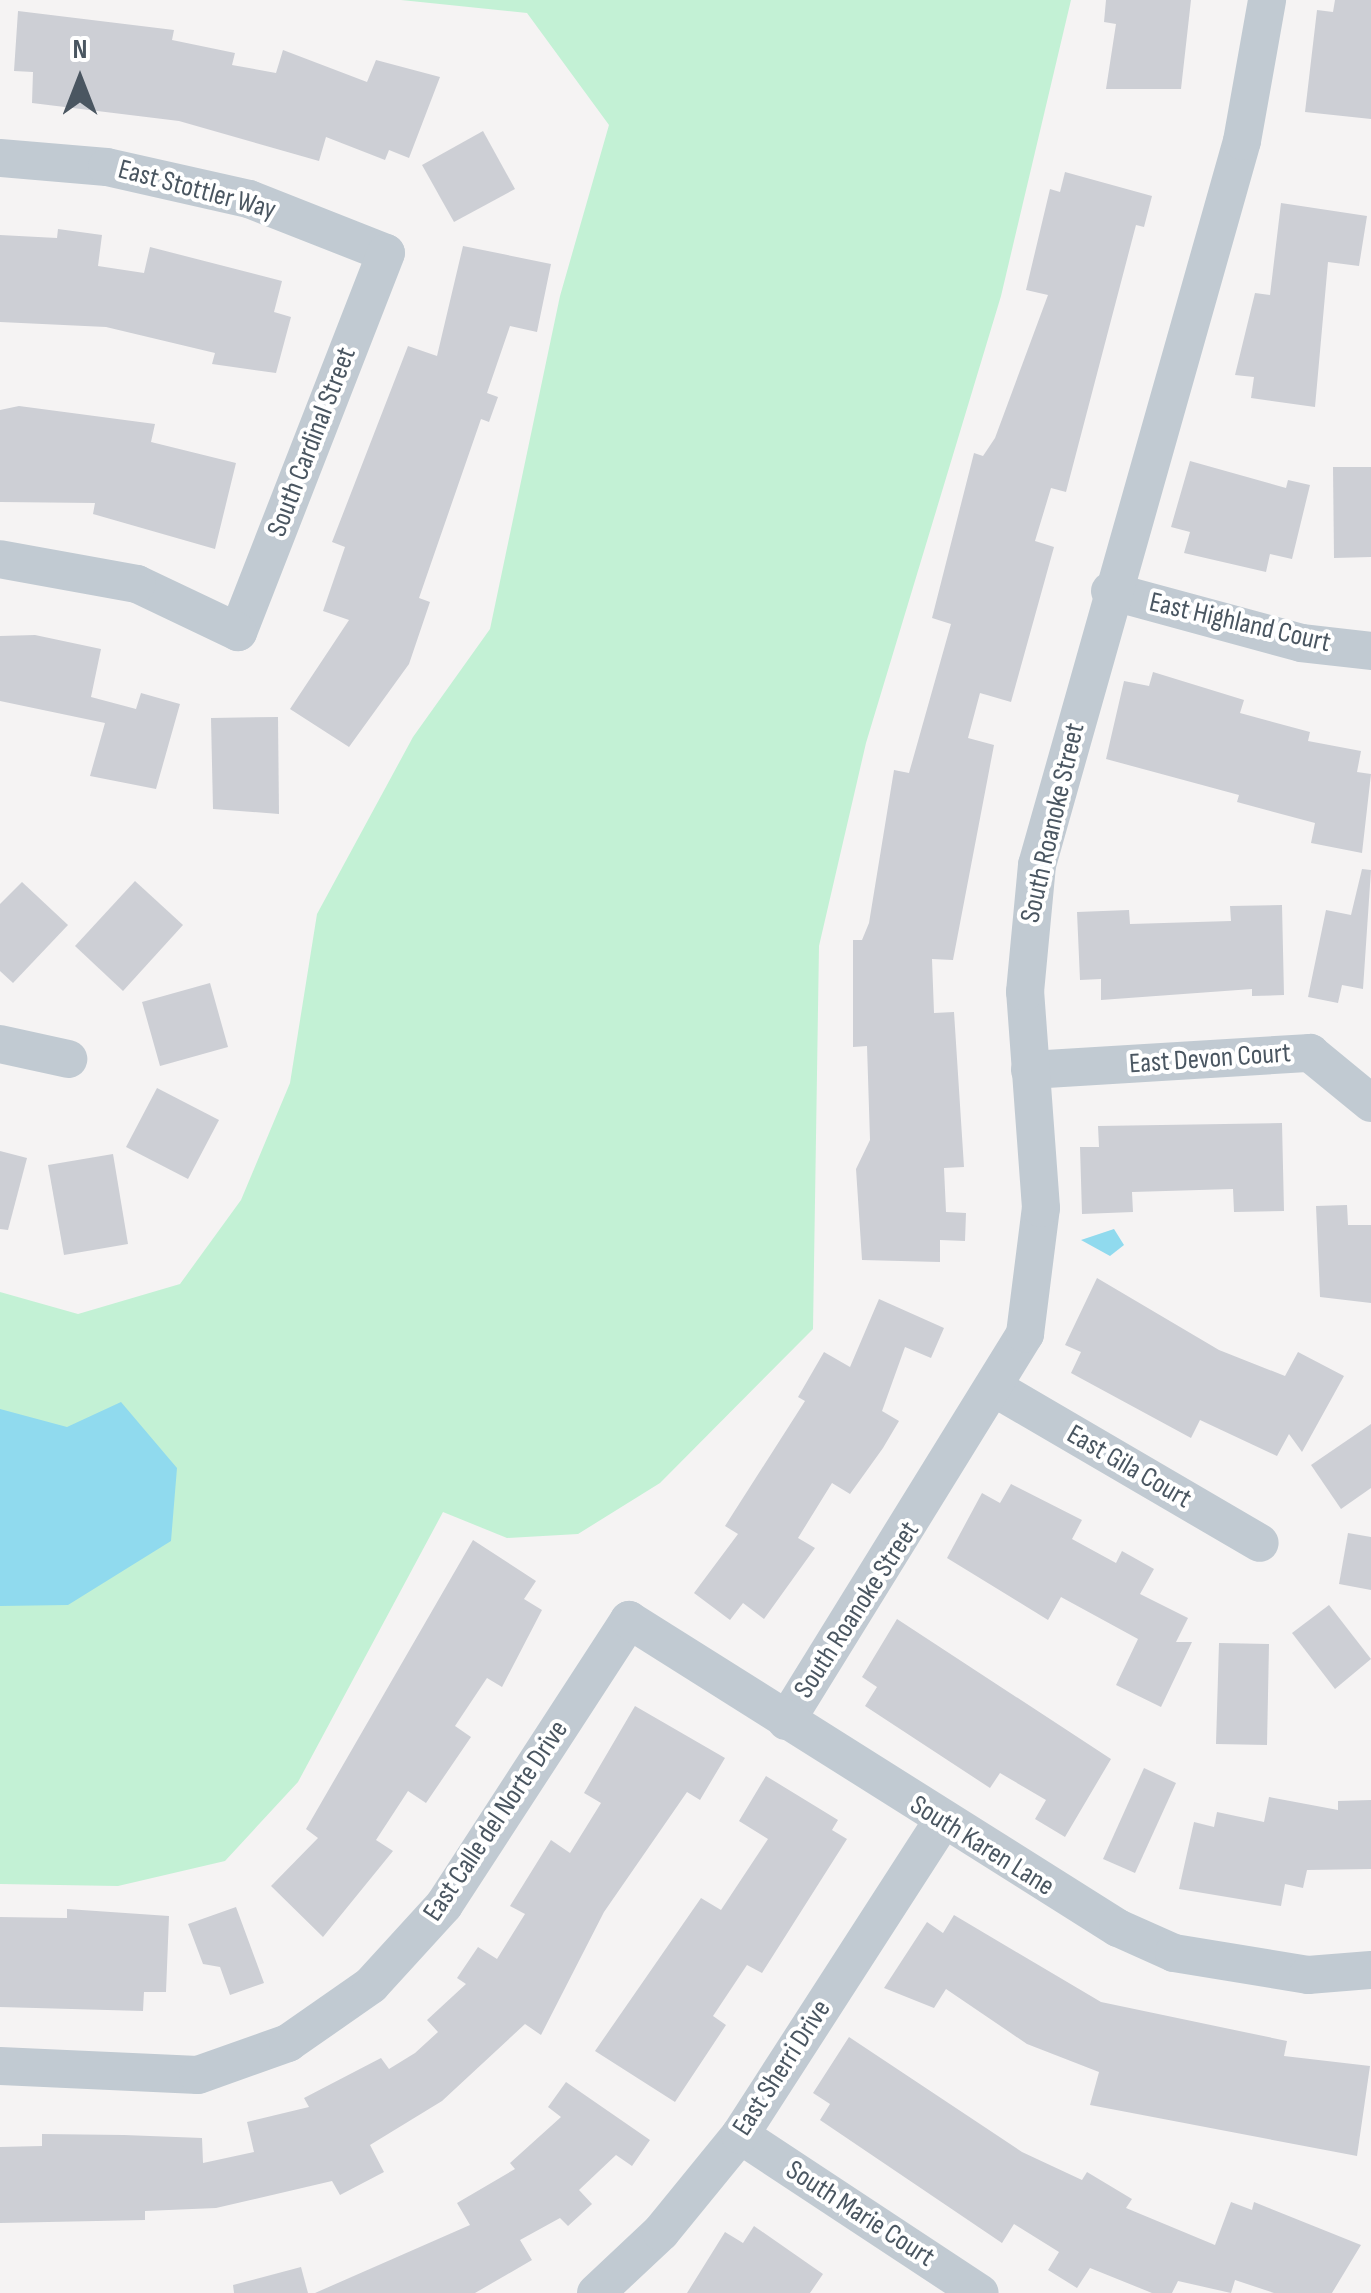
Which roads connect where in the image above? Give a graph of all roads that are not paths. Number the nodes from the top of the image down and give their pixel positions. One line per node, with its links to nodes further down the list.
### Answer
1 (1267, 0): 5 (street, South Roanoke Street)
2 (0, 158): 3 (street, East Stottler Way)
3 (386, 253): 4 (street, South Cardinal Street)
4 (0, 559)
5 (1110, 592): 6 (street, East Highland Court); 9 (street, South Roanoke Street)
6 (1371, 651)
7 (0, 1044): 8 (street)
8 (68, 1060)
9 (1030, 1070): 10 (street, East Devon Court); 11 (street, South Roanoke Street)
10 (1371, 1103)
11 (998, 1390): 12 (street, East Gila Court); 14 (street, South Roanoke Street)
12 (1260, 1543)
13 (629, 1620): 14 (street, South Karen Lane); 17 (street, East Calle del Norte Drive)
14 (786, 1721): 15 (street, South Karen Lane)
15 (942, 1822): 16 (street, South Karen Lane); 18 (street, East Sherri Drive)
16 (1371, 1970)
17 (0, 2066)
18 (740, 2135): 19 (street, East Sherri Drive); 20 (street, South Marie Court)
19 (596, 2293)
20 (980, 2293)

